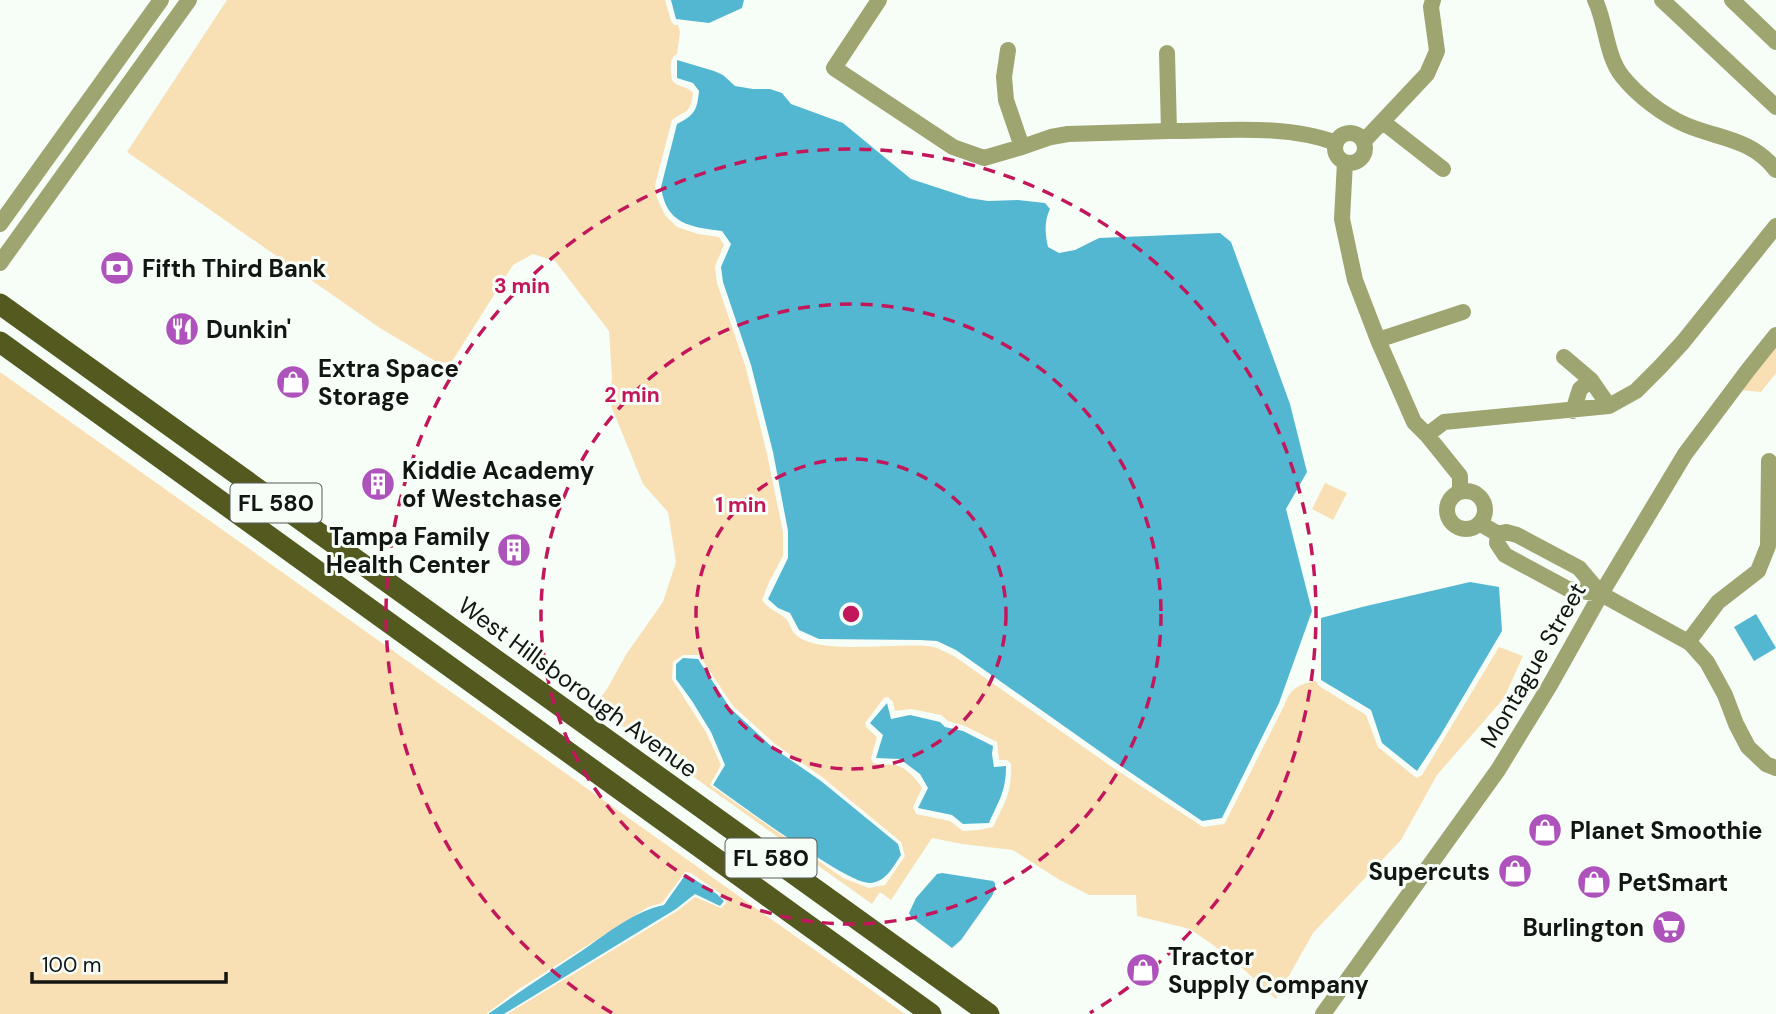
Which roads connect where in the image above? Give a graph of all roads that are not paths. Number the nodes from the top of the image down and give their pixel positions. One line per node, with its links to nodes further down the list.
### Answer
1 (161, 0): 20 (street)
2 (189, 0): 22 (street)
3 (879, 0): 16 (street)
4 (1433, 0): 12 (street)
5 (1595, 0): 19 (street)
6 (1662, 0): 11 (street)
7 (1732, 0): 8 (street)
8 (1776, 42)
9 (1008, 50): 16 (street)
10 (1167, 53): 13 (street)
11 (1776, 107)
12 (1383, 122): 14 (street); 18 (street)
13 (1169, 131): 15 (street); 16 (street)
14 (1364, 141): 15 (street); 17 (street)
15 (1336, 143): 17 (street)
16 (1022, 147)
17 (1345, 162): 26 (street)
18 (1443, 169)
19 (1776, 170)
20 (0, 224)
21 (1776, 226): 30 (street)
22 (0, 263)
23 (0, 304): 41 (main road, West Hillsborough Avenue / FL 580)
24 (1463, 312): 26 (street)
25 (1776, 335): 37 (street, Montague Street)
26 (1378, 341): 32 (street)
27 (0, 342): 40 (main road, FL 580)
28 (1564, 357): 29 (street)
29 (1591, 380): 30 (street); 31 (street)
30 (1609, 407): 31 (street)
31 (1573, 411): 32 (street)
32 (1427, 435): 34 (street)
33 (1769, 461): 38 (street)
34 (1461, 490): 35 (street); 35 (street)
35 (1481, 524): 36 (street)
36 (1498, 534): 37 (street); 37 (street)
37 (1601, 594): 38 (street); 42 (street, Montague Street)
38 (1688, 642): 39 (street)
39 (1776, 768)
40 (931, 1014)
41 (989, 1014)
42 (1323, 1014)

